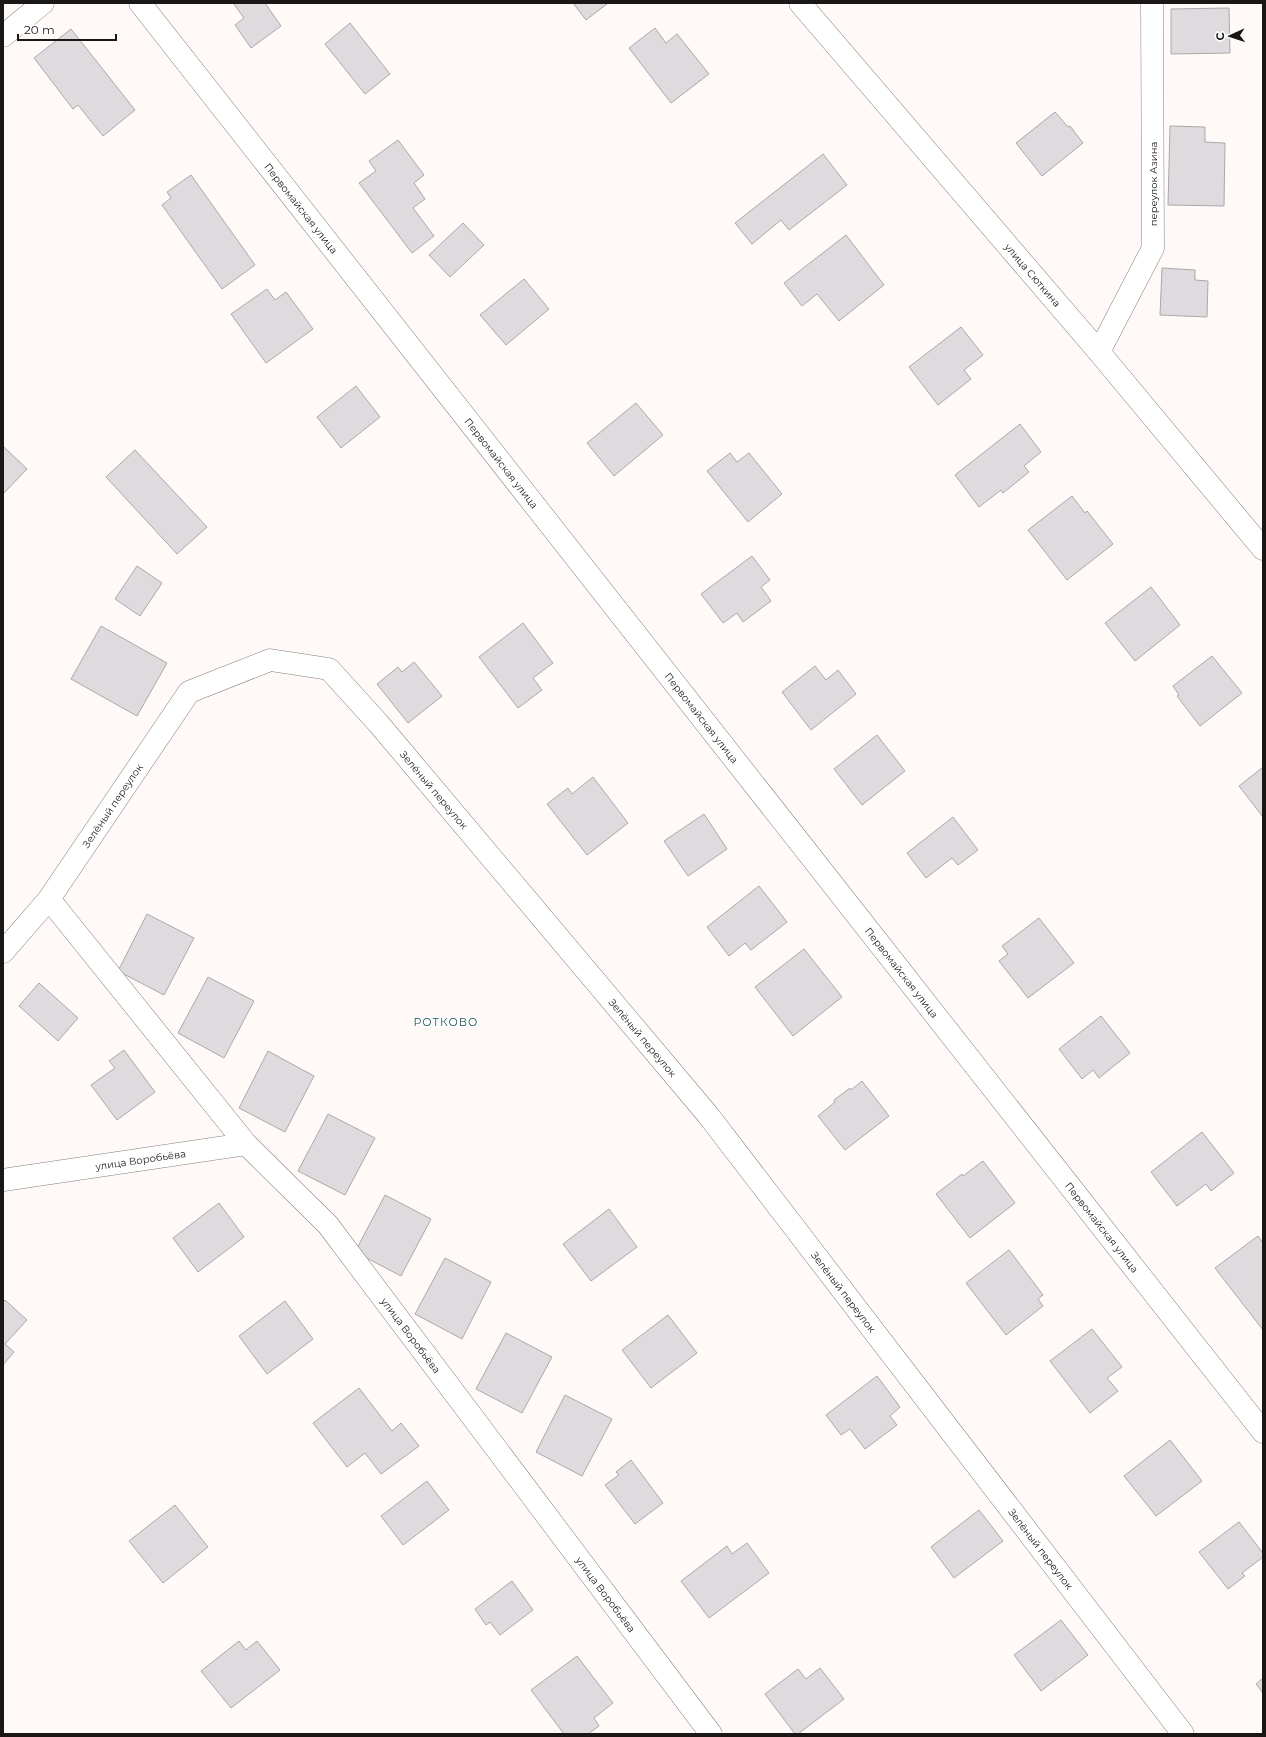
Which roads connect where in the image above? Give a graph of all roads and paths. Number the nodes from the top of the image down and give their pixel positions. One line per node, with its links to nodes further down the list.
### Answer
1 (43, 3): 5 (street)
2 (140, 3): 12 (street, Первомайская улица)
3 (800, 3): 6 (street, улица Сюткина)
4 (1152, 3): 6 (street, переулок Азина)
5 (3, 36)
6 (1099, 352): 7 (street, улица Сюткина)
7 (1263, 549)
8 (49, 899): 9 (street, Зелёный переулок); 10 (street); 14 (street, Зелёный переулок)
9 (3, 952)
10 (246, 1144): 11 (street, улица Воробьёва); 13 (street, улица Воробьёва)
11 (3, 1180)
12 (1263, 1432)
13 (711, 1734)
14 (1183, 1734)

